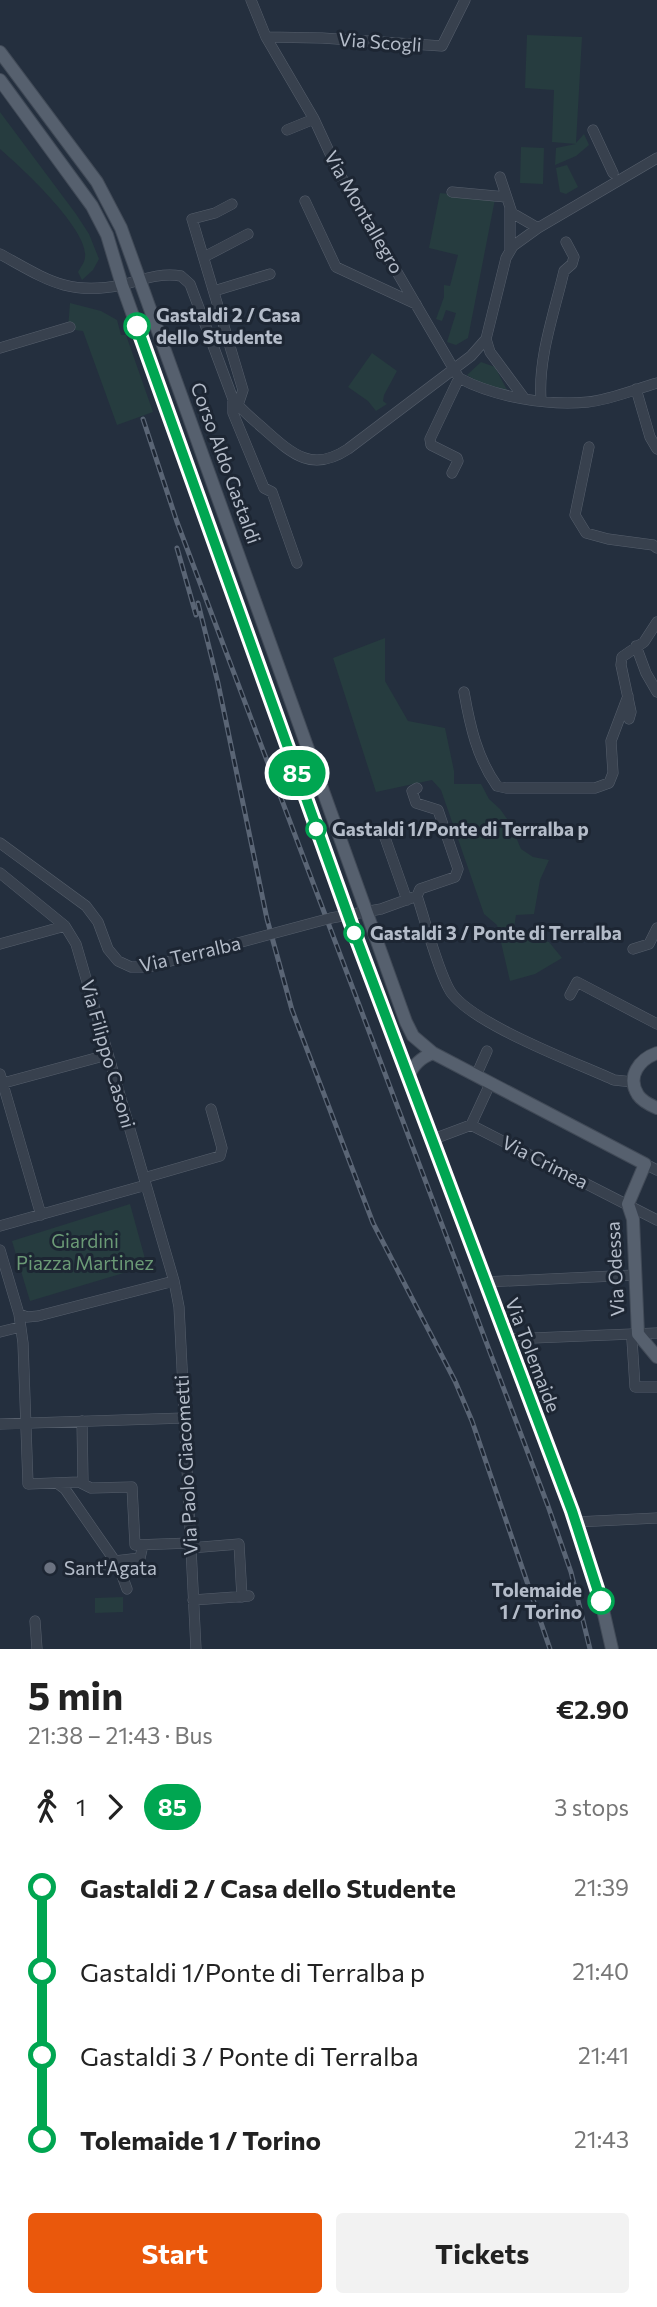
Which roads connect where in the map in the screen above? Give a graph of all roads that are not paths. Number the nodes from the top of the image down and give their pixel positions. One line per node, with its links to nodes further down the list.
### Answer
1 (251, 0): 3 (street, Via Montallegro)
2 (465, 0): 3 (street, Via Scogli)
3 (266, 37): 6 (street, Via Montallegro)
4 (0, 52): 23 (main road, Corso Aldo Gastaldi)
5 (0, 80): 24 (main road, Corso Aldo Gastaldi)
6 (314, 119): 7 (street); 26 (street, Via Montallegro)
7 (287, 130)
8 (593, 130): 10 (street)
9 (657, 158): 16 (street)
10 (613, 173)
11 (500, 177): 14 (street)
12 (452, 192): 14 (street)
13 (305, 201): 26 (street, Via Montallegro)
14 (508, 202): 16 (street); 19 (street)
15 (232, 204): 21 (street)
16 (538, 228): 19 (street)
17 (248, 234): 21 (street)
18 (565, 242): 34 (street)
19 (510, 251): 28 (street)
20 (0, 254): 24 (street)
21 (204, 257): 25 (street)
22 (270, 274): 25 (street)
23 (139, 281): 24 (street); 35 (street); 52 (main road, Corso Aldo Gastaldi)
24 (122, 285): 53 (main road, Corso Aldo Gastaldi)
25 (214, 291): 35 (street)
26 (417, 304): 30 (street, Via Montallegro)
27 (70, 327): 29 (street)
28 (486, 339): 30 (street); 33 (street)
29 (0, 348)
30 (456, 374): 33 (street); 35 (street); 38 (street)
31 (657, 383): 32 (street)
32 (636, 389): 34 (street); 37 (street)
33 (524, 398): 34 (street)
34 (541, 400)
35 (235, 402): 40 (street)
36 (589, 447): 39 (street)
37 (657, 449)
38 (452, 473)
39 (657, 548)
40 (296, 563)
41 (657, 622): 42 (street)
42 (636, 646): 44 (street); 45 (street)
43 (464, 692): 45 (street)
44 (657, 692)
45 (628, 696): 46 (street)
46 (629, 719)
47 (417, 789): 51 (street)
48 (383, 832): 51 (street)
49 (0, 843): 53 (street, Via Terralba, bridge)
50 (0, 873): 54 (street)
51 (412, 898): 52 (street); 67 (street)
52 (368, 912): 53 (street); 61 (main road, Corso Aldo Gastaldi)
53 (348, 915): 65 (main road, Corso Aldo Gastaldi)
54 (65, 926): 56 (street); 63 (street, Via Filippo Casoni)
55 (657, 928): 57 (street)
56 (0, 944)
57 (633, 949)
58 (570, 995): 59 (street)
59 (657, 1024)
60 (487, 1051): 64 (street)
61 (433, 1053): 65 (main road); 68 (main road, Corso Aldo Gastaldi)
62 (657, 1053): 67 (main road)
63 (107, 1055): 66 (street); 75 (street, Via Filippo Casoni)
64 (479, 1069)
65 (408, 1077): 72 (main road, Via Tolemaide)
66 (1, 1081): 77 (street)
67 (633, 1082): 69 (main road)
68 (490, 1084): 71 (street); 73 (main road, Corso Aldo Gastaldi)
69 (657, 1108)
70 (211, 1109): 75 (street)
71 (471, 1125): 72 (street); 76 (street, Via Crimea)
72 (431, 1140): 83 (main road, Via Tolemaide)
73 (645, 1164): 74 (street); 76 (main road, Via Odessa)
74 (657, 1170)
75 (145, 1181): 77 (street); 82 (street, Via Filippo Casoni)
76 (628, 1203): 78 (street, Via Crimea); 81 (main road, Via Odessa)
77 (41, 1215): 79 (street)
78 (657, 1220)
79 (0, 1226)
80 (0, 1250): 84 (street)
81 (635, 1275): 83 (street); 87 (main road, Via Odessa)
82 (174, 1281): 84 (street); 92 (street, Via Paolo Giacometti)
83 (484, 1282): 89 (main road, Via Tolemaide)
84 (19, 1314): 85 (street)
85 (20, 1327): 86 (street); 94 (street)
86 (0, 1332)
87 (638, 1334): 88 (street); 89 (street); 90 (main road); 91 (street)
88 (657, 1334)
89 (506, 1339): 99 (main road, Via Tolemaide)
90 (657, 1357)
91 (657, 1387)
92 (184, 1418): 93 (street); 101 (street, Via Paolo Giacometti)
93 (82, 1421): 94 (street); 97 (street)
94 (25, 1423): 95 (street); 96 (street)
95 (0, 1424)
96 (57, 1483): 97 (street); 102 (street)
97 (87, 1485): 100 (street)
98 (657, 1518): 99 (street)
99 (576, 1522): 109 (main road, Via Tolemaide)
100 (143, 1545): 101 (street); 102 (street)
101 (190, 1545): 105 (street, Via Paolo Giacometti); 105 (street)
102 (116, 1561): 103 (street); 104 (street)
103 (99, 1571)
104 (127, 1589)
105 (192, 1600): 108 (street, Via Paolo Giacometti)
106 (35, 1621): 107 (street)
107 (37, 1649)
108 (196, 1649)
109 (612, 1649)

